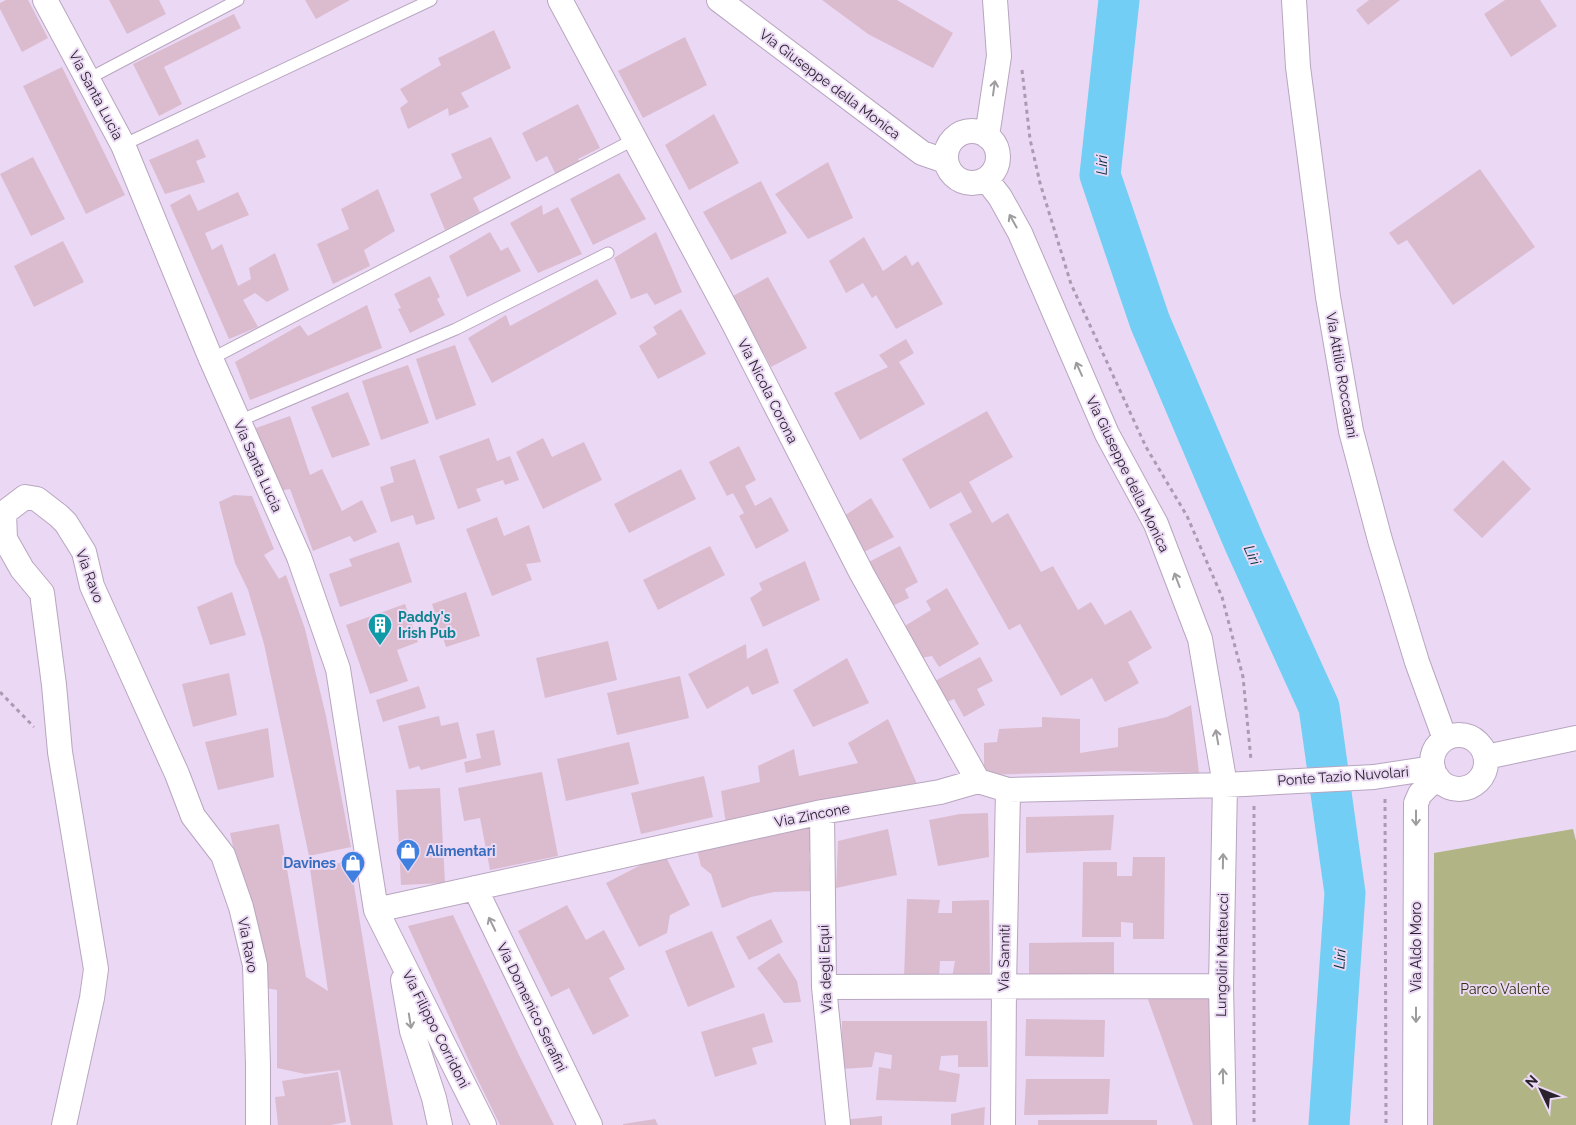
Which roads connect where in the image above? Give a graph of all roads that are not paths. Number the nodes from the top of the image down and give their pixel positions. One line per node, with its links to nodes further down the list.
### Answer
1 (45, 0): 8 (street, Via Santa Lucia)
2 (238, 0): 8 (lane)
3 (431, 0): 11 (lane)
4 (560, 0): 10 (street, Via Nicola Corona)
5 (719, 0): 12 (street, Via Giuseppe della Monica)
6 (994, 0): 9 (street, one-way to 6)
7 (1294, 0): 17 (street, Via Attilio Roccatani)
8 (88, 79): 11 (street, Via Santa Lucia)
9 (987, 136): 12 (street); 13 (street)
10 (635, 139): 15 (lane); 21 (street, Via Nicola Corona)
11 (123, 145): 15 (street, Via Santa Lucia)
12 (946, 161): 13 (street)
13 (986, 179): 22 (street, Via Giuseppe della Monica, one-way to 13)
14 (608, 253): 16 (lane)
15 (211, 359): 16 (street, Via Santa Lucia)
16 (239, 421): 26 (street, Via Santa Lucia)
17 (1445, 739): 19 (street); 20 (street)
18 (1575, 744): 19 (street)
19 (1486, 757): 20 (street)
20 (1435, 772): 22 (street, Ponte Tazio Nuvolari); 39 (street, Via Aldo Moro, one-way to 39)
21 (978, 781): 23 (street); 24 (street, Via Zincone)
22 (1225, 785): 23 (street); 28 (street, Lungoliri Matteucci, one-way to 22)
23 (1008, 790): 30 (street, Via Sanniti)
24 (822, 812): 25 (street, Via Zincone); 29 (street, Via degli Equi)
25 (475, 888): 26 (street, Via Zincone); 35 (street, Via Domenico Serafini, one-way to 25)
26 (376, 910): 27 (street, Via Santa Lucia)
27 (399, 956): 33 (street, Via Filippo Corridoni, one-way to 33); 34 (street, Via Filippo Corridoni)
28 (1221, 986): 30 (street); 38 (street, Lungoliri Matteucci, one-way to 28)
29 (824, 987): 30 (street); 36 (street, Via degli Equi)
30 (1004, 987): 37 (street, Via Sanniti)
31 (64, 1125): 32 (street, Via Ravo)
32 (258, 1125)
33 (440, 1125)
34 (484, 1125)
35 (590, 1125)
36 (838, 1125)
37 (1003, 1125)
38 (1224, 1125)
39 (1416, 1125)

